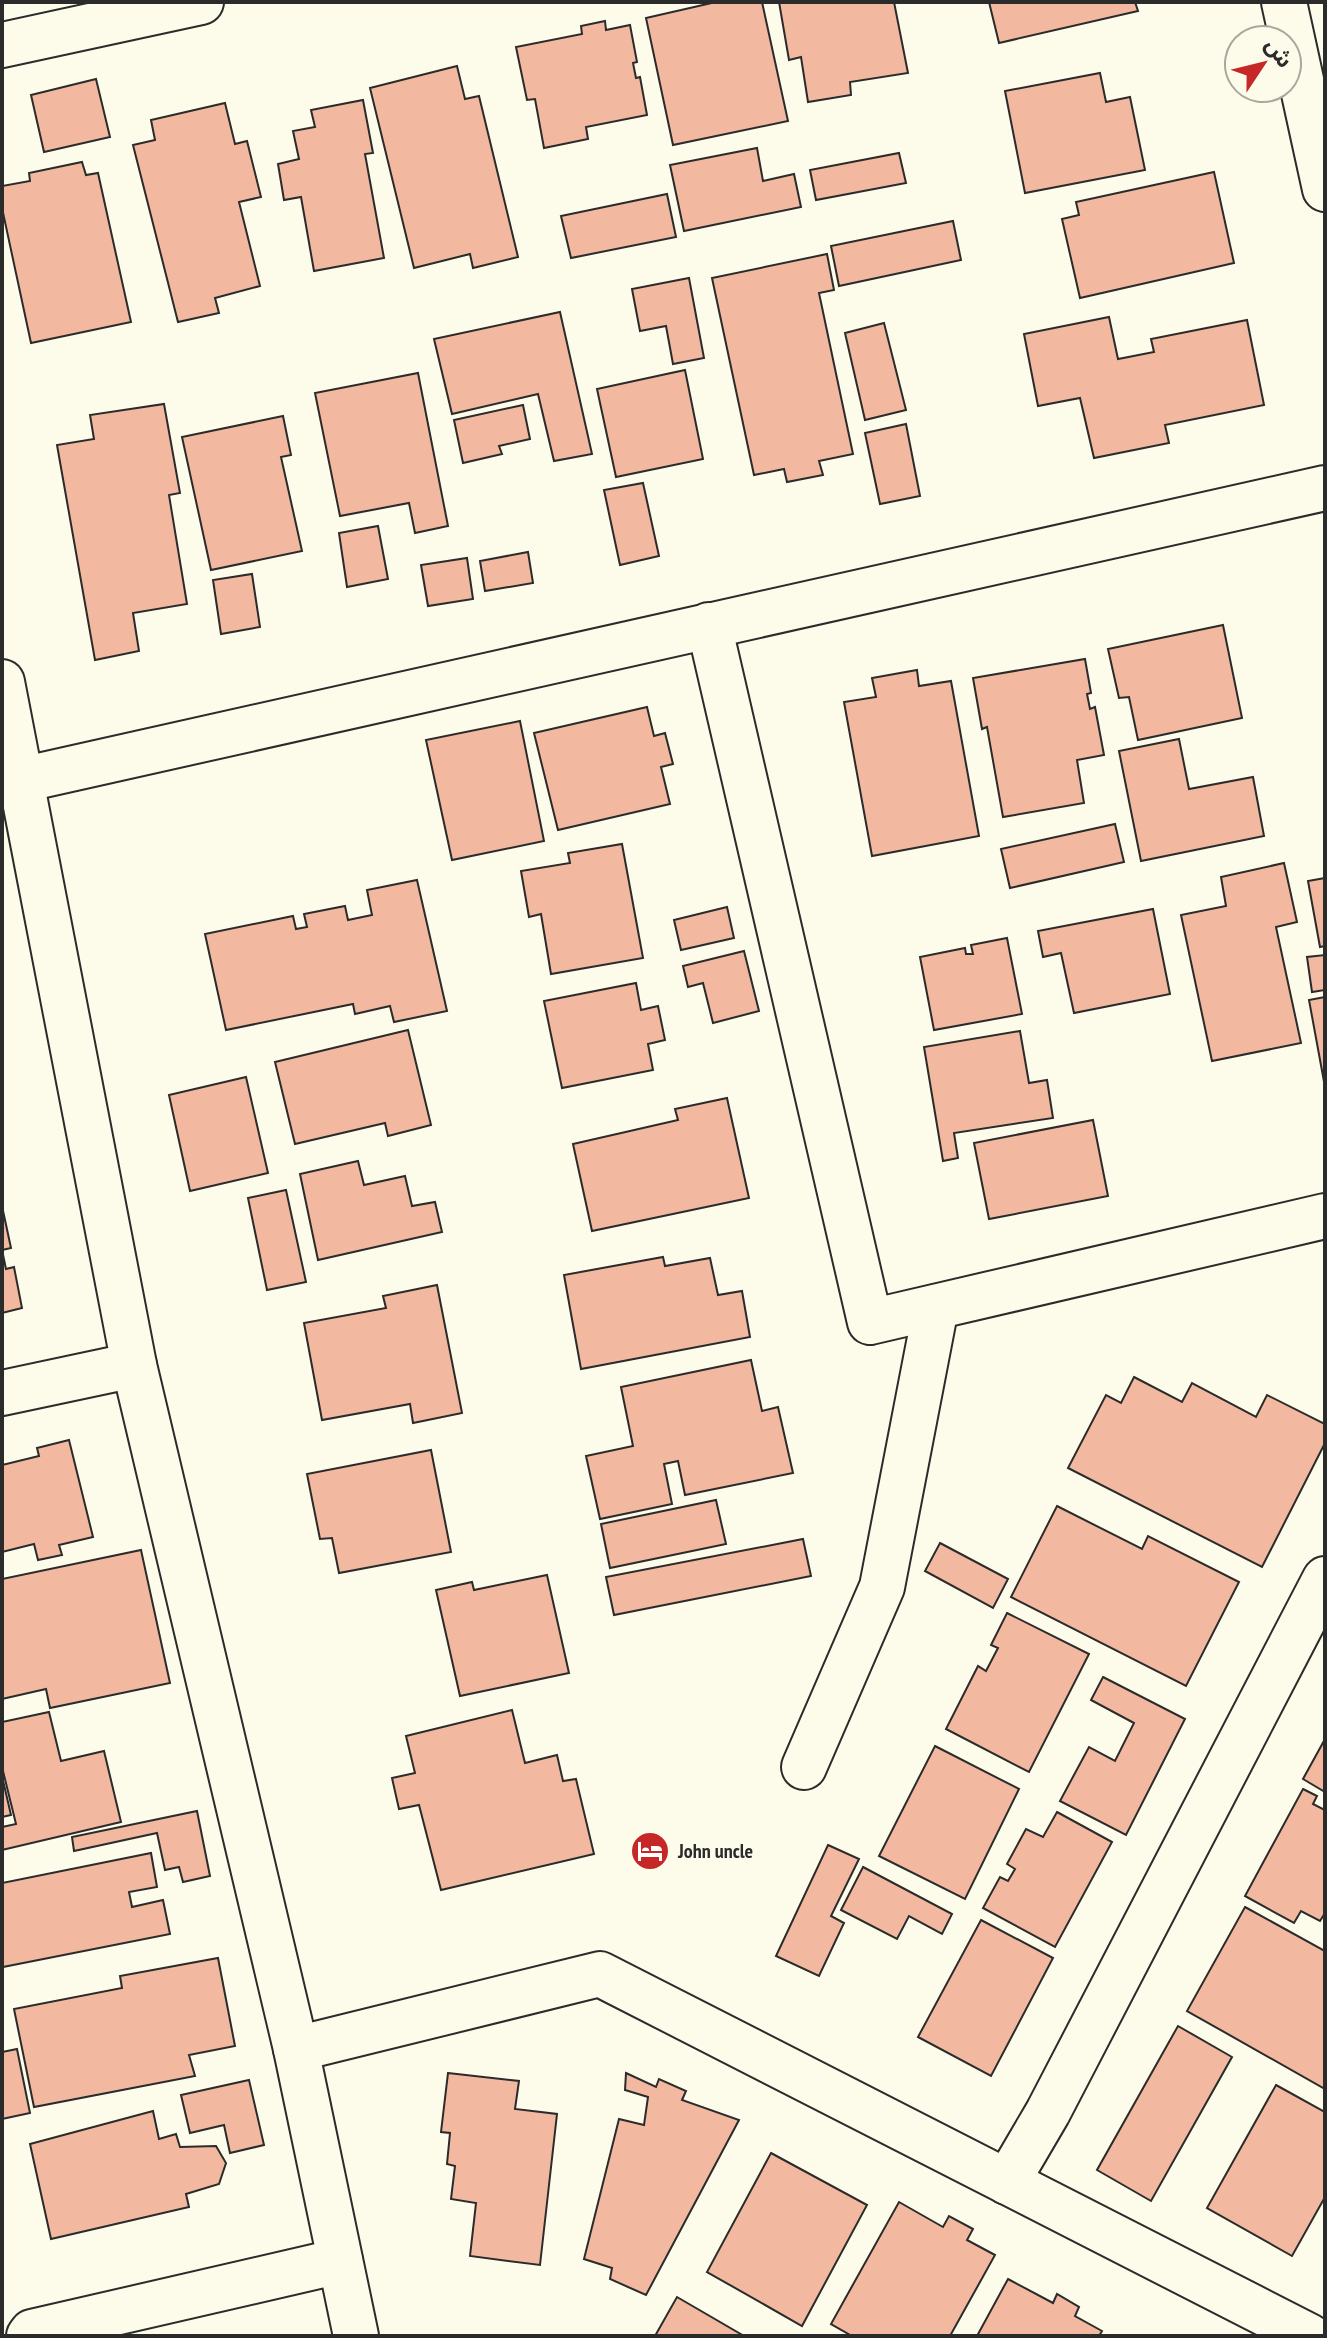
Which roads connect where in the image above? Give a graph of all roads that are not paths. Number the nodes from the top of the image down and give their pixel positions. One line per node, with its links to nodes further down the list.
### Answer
1 (201, 2): 3 (street)
2 (1284, 2): 4 (street)
3 (2, 45)
4 (1325, 189)
5 (1325, 488): 6 (street)
6 (709, 625): 8 (street); 10 (street)
7 (2, 682): 8 (street)
8 (21, 780): 11 (street)
9 (1325, 1216): 10 (street)
10 (936, 1307): 14 (street)
11 (134, 1365): 12 (street); 15 (street)
12 (2, 1393)
13 (1325, 1579): 16 (street)
14 (804, 1767)
15 (296, 2049): 16 (street); 17 (street)
16 (1007, 2182): 20 (street)
17 (340, 2261): 18 (street); 19 (street)
18 (29, 2336)
19 (356, 2336)
20 (1309, 2336)

